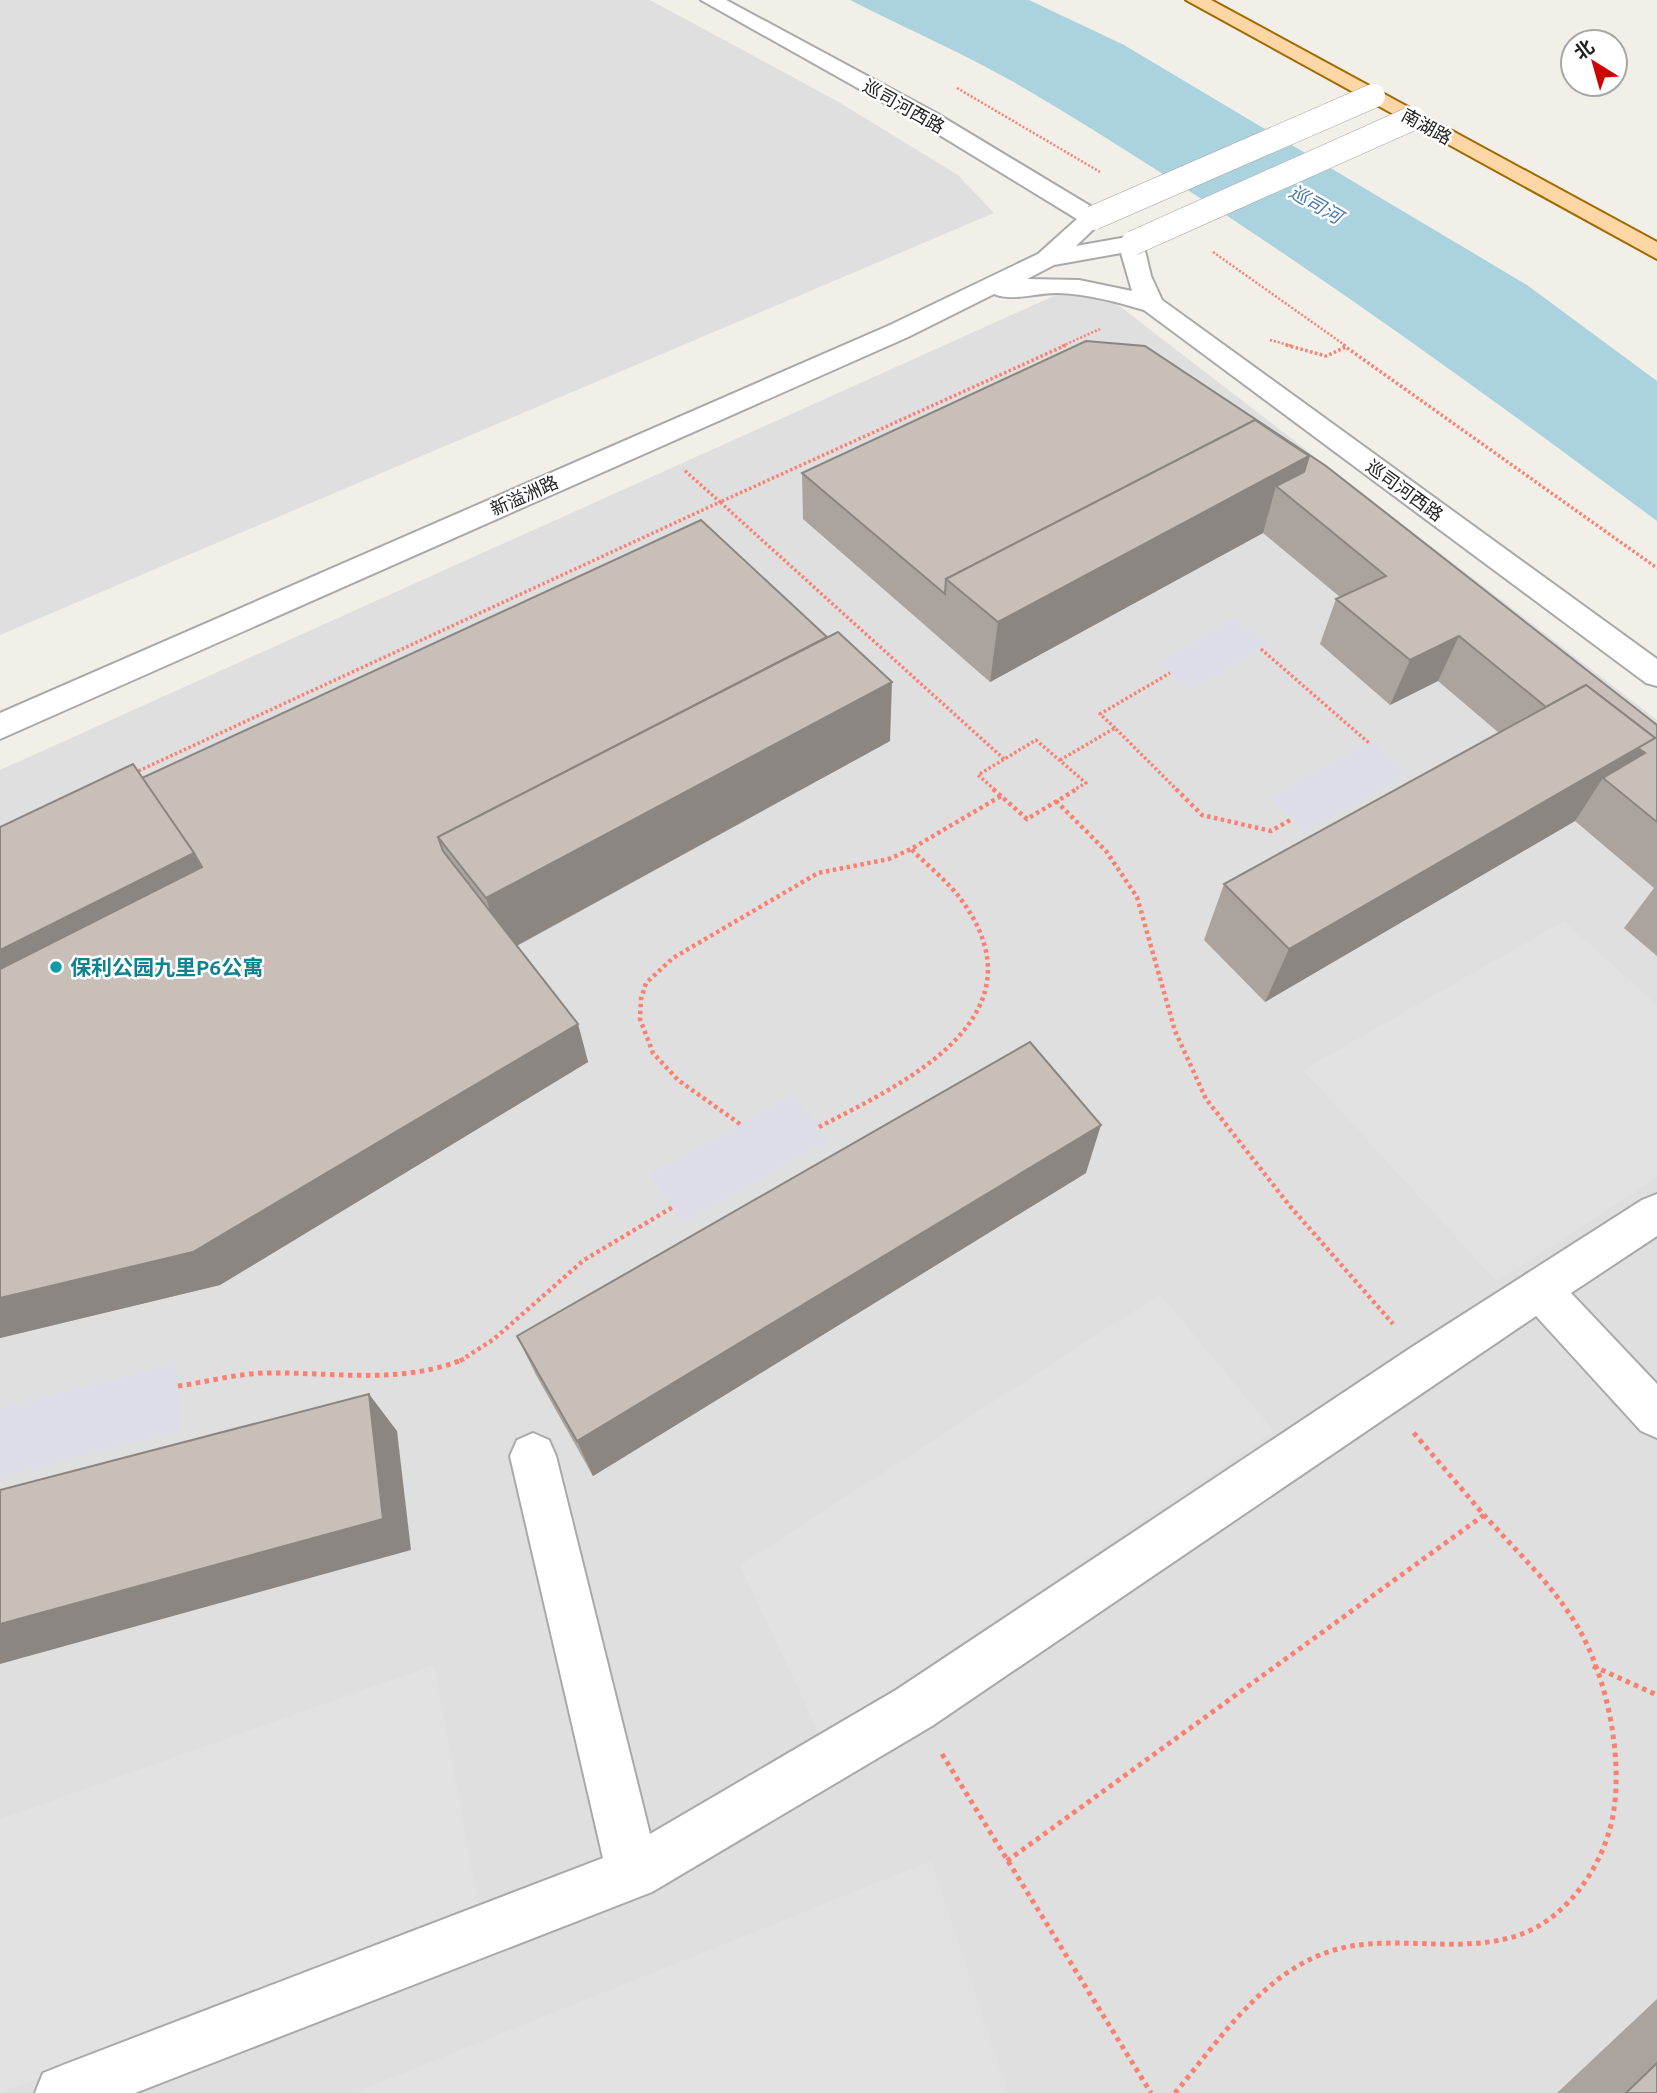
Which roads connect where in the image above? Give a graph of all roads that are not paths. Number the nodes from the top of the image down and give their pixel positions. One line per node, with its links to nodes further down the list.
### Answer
1 (711, 0): 5 (street, 巡司河西路)
2 (1196, 0): 3 (main road, 南湖路)
3 (1373, 96): 4 (main road, 南湖路); 5 (street, bridge)
4 (1413, 118): 6 (street, bridge); 7 (main road, 南湖路)
5 (1093, 218): 8 (street)
6 (1133, 243): 8 (street); 10 (street)
7 (1657, 253)
8 (1047, 259): 9 (street, 新溢洲路)
9 (966, 298): 10 (street); 12 (street, 新溢洲路)
10 (1153, 305): 11 (street, 巡司河西路)
11 (1657, 675)
12 (0, 727)
13 (1657, 1213): 14 (street)
14 (1540, 1290): 15 (street); 17 (street)
15 (1657, 1416)
16 (533, 1456): 17 (street)
17 (633, 1873): 18 (street)
18 (63, 2093)

